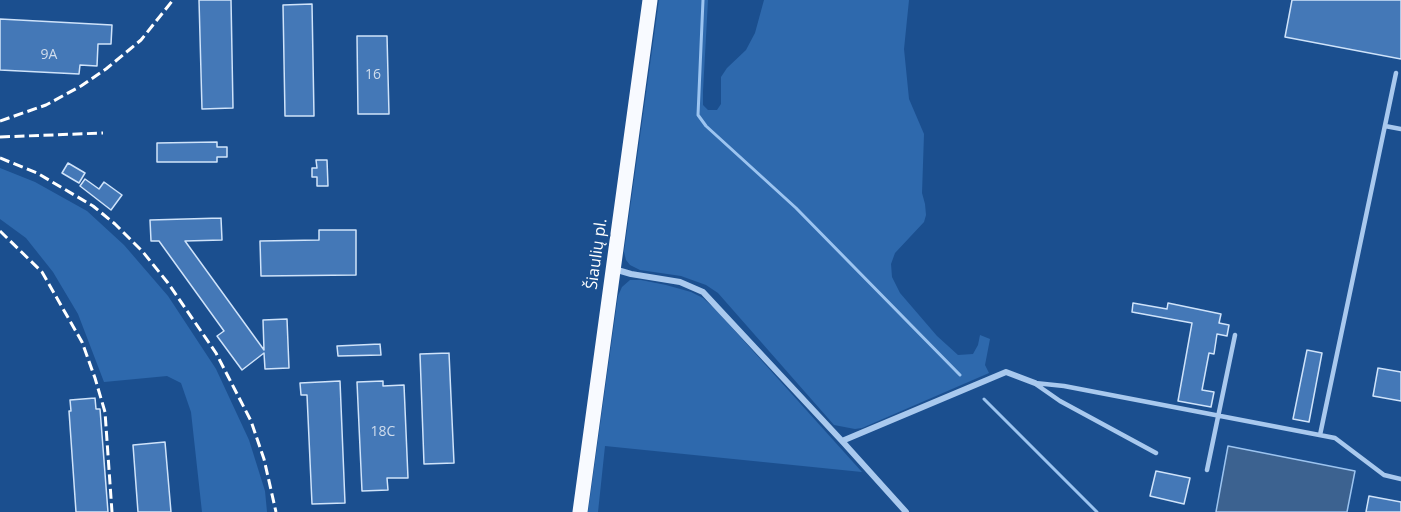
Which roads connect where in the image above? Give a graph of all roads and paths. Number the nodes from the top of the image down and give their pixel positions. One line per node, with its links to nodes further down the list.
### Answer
1 (650, 0): 5 (highway, Šiaulių pl.)
2 (1396, 73): 3 (lane)
3 (1385, 126): 4 (lane); 9 (lane)
4 (1401, 129)
5 (613, 269): 10 (street); 14 (highway, Šiaulių pl.)
6 (1235, 335): 8 (lane)
7 (1035, 383): 8 (lane); 10 (street); 11 (lane)
8 (1218, 417): 9 (lane); 12 (lane)
9 (1320, 435): 13 (lane)
10 (842, 441): 15 (street)
11 (1156, 453)
12 (1207, 470)
13 (1401, 479)
14 (580, 512)
15 (906, 512)

